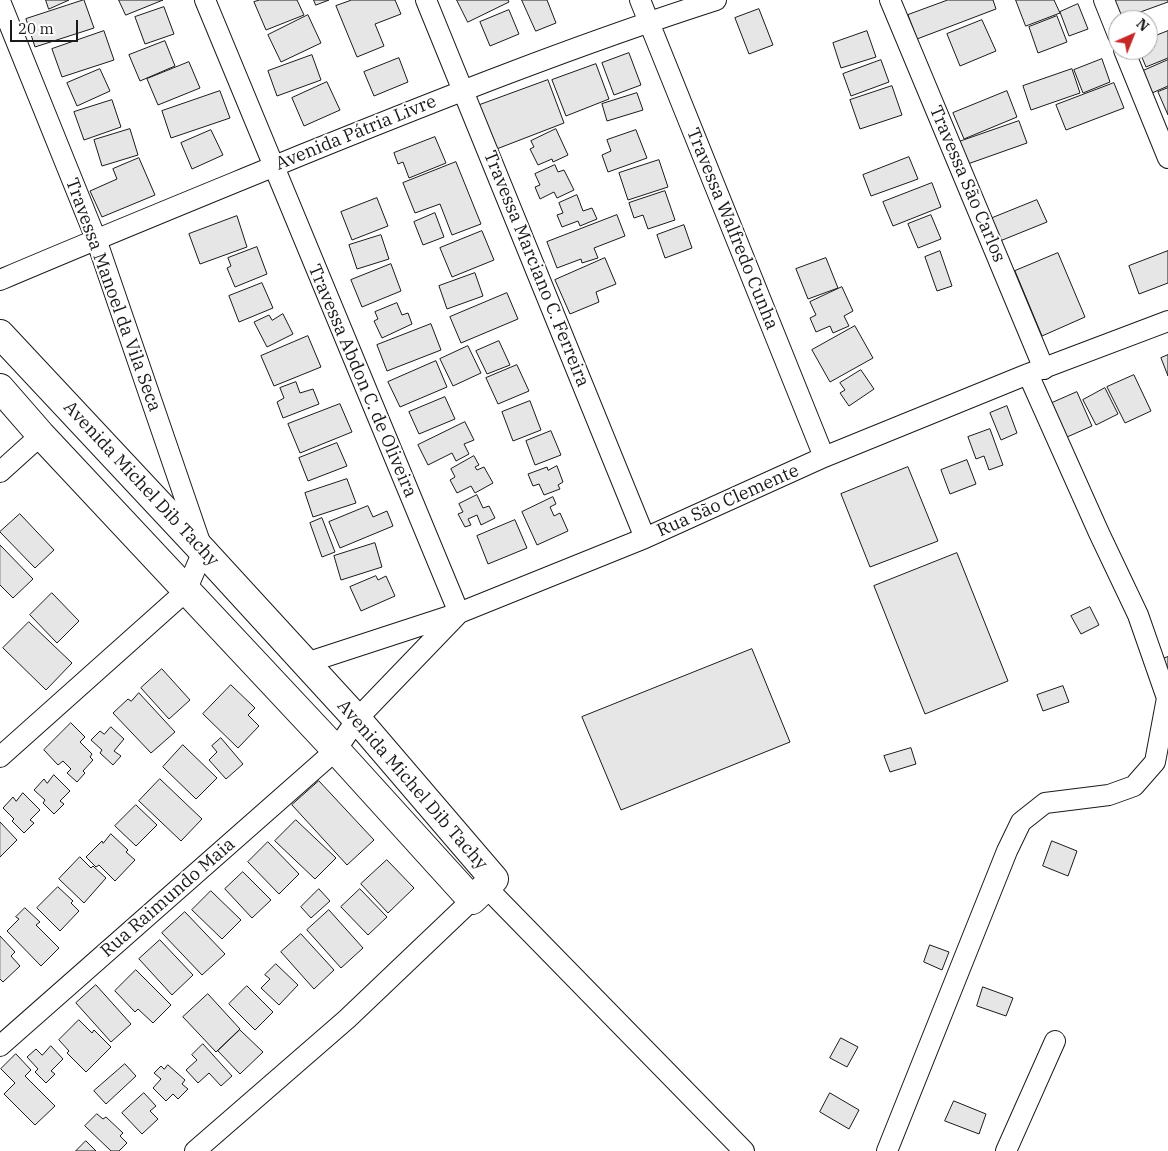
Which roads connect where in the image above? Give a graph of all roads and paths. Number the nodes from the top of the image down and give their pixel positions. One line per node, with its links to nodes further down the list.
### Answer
1 (205, 0): 11 (street, Travessa Abdon C. de Oliveira)
2 (426, 0): 9 (street, Travessa Marciano C. Ferreira)
3 (640, 0): 7 (street, Travessa Walfredo Cunha)
4 (716, 0): 7 (street, Avenida Pátria Livre)
5 (890, 0): 16 (street, Travessa São Carlos)
6 (0, 1): 12 (street, Travessa Manoel da Vila Seca)
7 (648, 22): 9 (street, Avenida Pátria Livre); 19 (street, Travessa Walfredo Cunha)
8 (1128, 60): 10 (street)
9 (463, 90): 11 (street, Avenida Pátria Livre); 21 (street, Travessa Marciano C. Ferreira)
10 (1168, 158)
11 (273, 167): 12 (street, Avenida Pátria Livre); 24 (street, Travessa Abdon C. de Oliveira)
12 (96, 239): 13 (street, Avenida Pátria Livre); 22 (street, Travessa Manoel da Vila Seca)
13 (0, 280)
14 (1168, 321): 16 (street, Rua São Clemente)
15 (0, 334): 22 (street, Avenida Michel Dib Tachy)
16 (1036, 371): 19 (street, Rua São Clemente); 34 (street, Travessa São Carlos)
17 (0, 388): 18 (street, Avenida Michel Dib Tachy)
18 (41, 435): 20 (street); 23 (street, Avenida Michel Dib Tachy)
19 (824, 457): 21 (street, Rua São Clemente)
20 (0, 472)
21 (645, 538): 24 (street, Rua São Clemente)
22 (203, 551): 23 (street); 25 (street, Avenida Michel Dib Tachy)
23 (186, 591): 27 (street, Avenida Michel Dib Tachy); 28 (street)
24 (459, 613): 25 (street); 26 (street, Rua São Clemente)
25 (306, 663): 26 (street, Avenida Michel Dib Tachy)
26 (358, 719): 27 (street, Rua São Clemente); 29 (street, Avenida Michel Dib Tachy)
27 (336, 750): 29 (street, Avenida Michel Dib Tachy); 31 (street, Rua Raimundo Maia)
28 (0, 757)
29 (479, 893): 32 (street); 33 (street)
30 (1055, 1041): 35 (street)
31 (0, 1046)
32 (195, 1151)
33 (744, 1151)
34 (886, 1151)
35 (1006, 1151)

